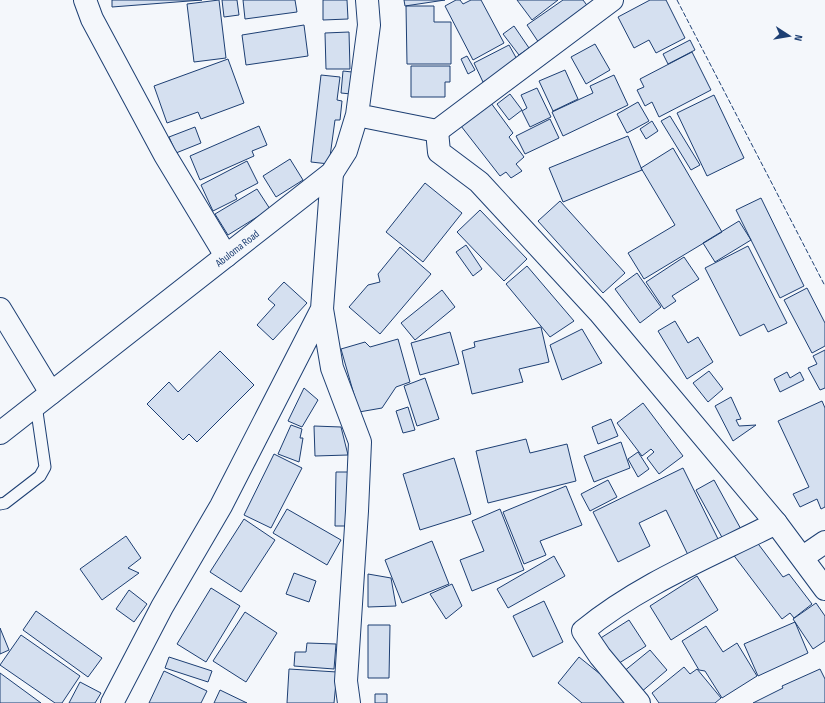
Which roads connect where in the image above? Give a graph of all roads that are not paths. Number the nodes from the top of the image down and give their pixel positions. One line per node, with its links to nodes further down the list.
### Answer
1 (85, 0): 7 (street)
2 (367, 0): 4 (street, Abuloma Road)
3 (612, 0): 5 (street)
4 (357, 115): 5 (street); 6 (street, Abuloma Road)
5 (438, 131): 13 (street)
6 (332, 174): 7 (street, Abuloma Road); 9 (street)
7 (226, 256): 10 (street, Abuloma Road)
8 (0, 309): 10 (street)
9 (322, 309): 17 (street); 18 (street)
10 (43, 399): 11 (street, Abuloma Road); 12 (lane)
11 (0, 433)
12 (0, 504)
13 (776, 523): 15 (street); 19 (street)
14 (825, 542): 15 (street)
15 (803, 557): 16 (street)
16 (825, 589)
17 (112, 703)
18 (349, 703)
19 (639, 703)

